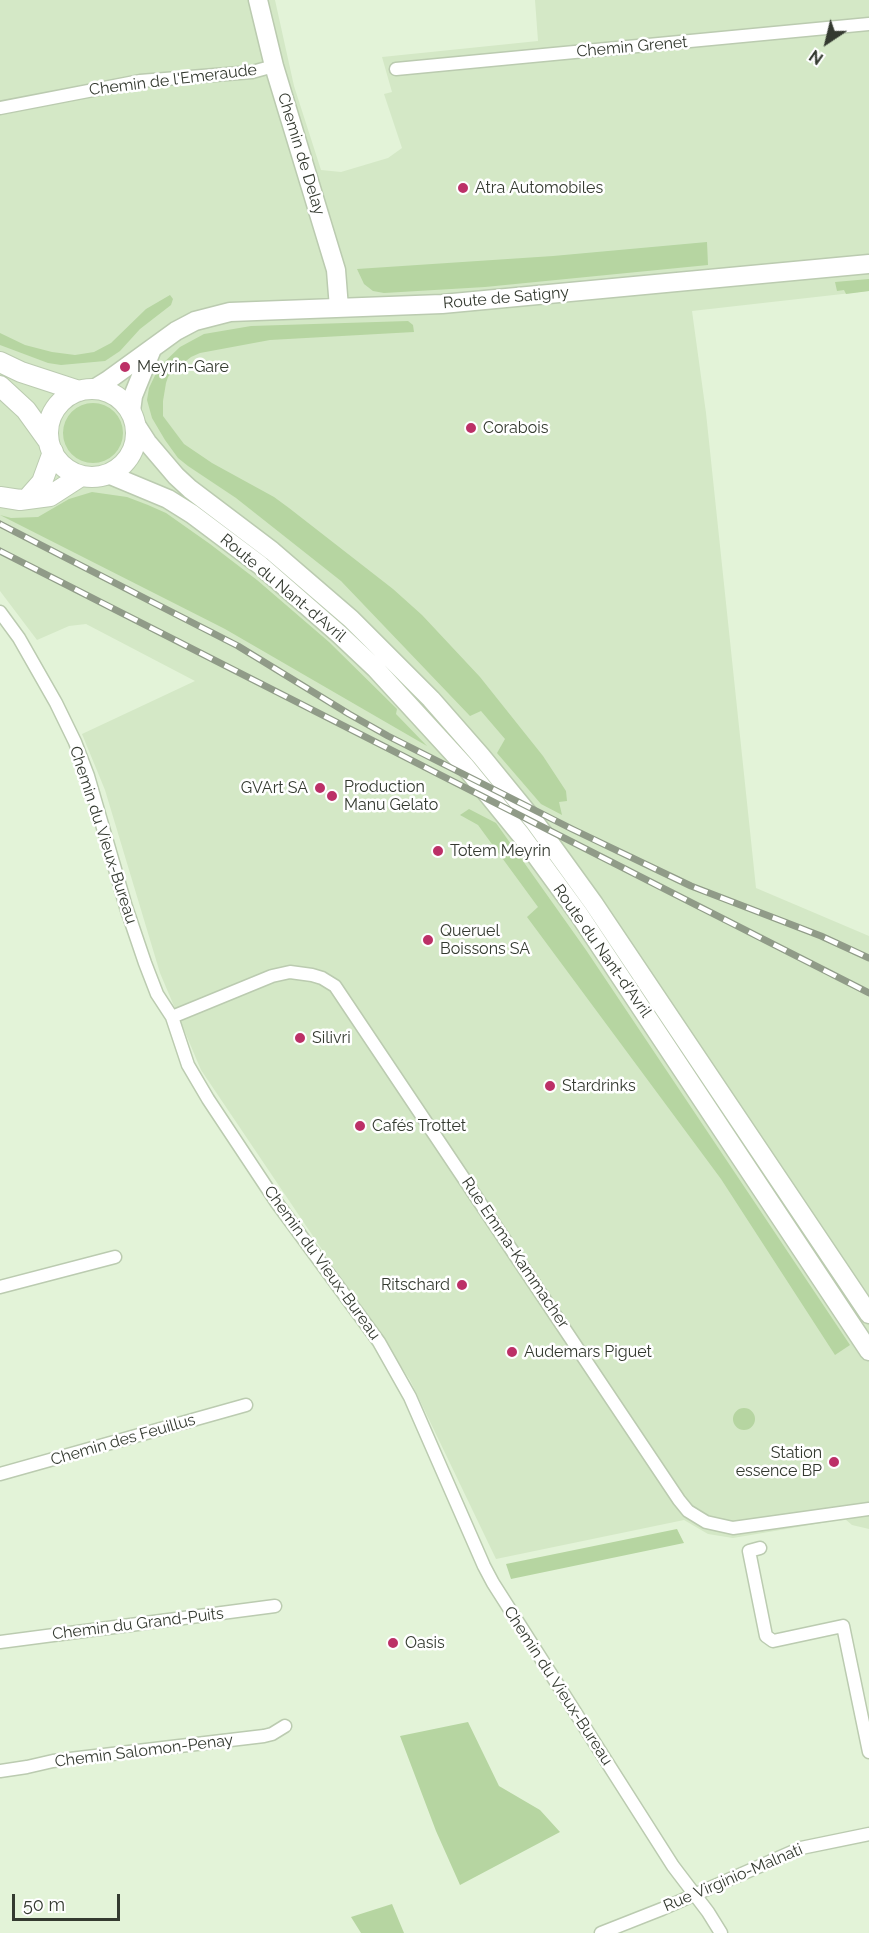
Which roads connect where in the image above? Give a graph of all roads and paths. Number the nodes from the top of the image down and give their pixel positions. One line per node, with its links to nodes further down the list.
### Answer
1 (258, 0): 3 (main road, Chemin de Delay)
2 (869, 24): 4 (street, Chemin Grenet)
3 (274, 66): 5 (street, Chemin de l'Emeraude); 7 (main road, Chemin de Delay)
4 (396, 69)
5 (0, 108)
6 (869, 264): 7 (main road, Route de Satigny)
7 (339, 308): 8 (main road, Route de Satigny)
8 (152, 349): 11 (main road, Route de Satigny); 12 (main road)
9 (0, 362): 11 (main road)
10 (0, 386): 13 (main road)
11 (86, 390): 12 (main road); 13 (main road)
12 (133, 418): 14 (main road); 22 (main road, Route du Nant-d'Avril)
13 (51, 447): 15 (main road); 17 (main road)
14 (108, 474): 15 (main road); 23 (main road, Route du Nant-d'Avril)
15 (81, 476): 17 (main road)
16 (0, 497): 17 (main road)
17 (27, 499)
18 (0, 612): 19 (street, Chemin du Vieux-Bureau)
19 (172, 1017): 26 (street, Rue Emma-Kammacher); 34 (street, Chemin du Vieux-Bureau)
20 (115, 1257): 21 (street)
21 (0, 1287)
22 (869, 1314)
23 (869, 1351)
24 (246, 1405): 25 (street, Chemin des Feuillus)
25 (0, 1474)
26 (869, 1509)
27 (760, 1548): 31 (street)
28 (275, 1606): 29 (street, Chemin du Grand-Puits)
29 (0, 1642)
30 (285, 1726): 32 (street, Chemin Salomon-Penay)
31 (869, 1752)
32 (0, 1771)
33 (869, 1834): 34 (street, Rue Virginio-Malnati)
34 (693, 1894): 35 (street, Rue Virginio-Malnati); 36 (street, Chemin du Vieux-Bureau)
35 (601, 1933)
36 (721, 1933)

